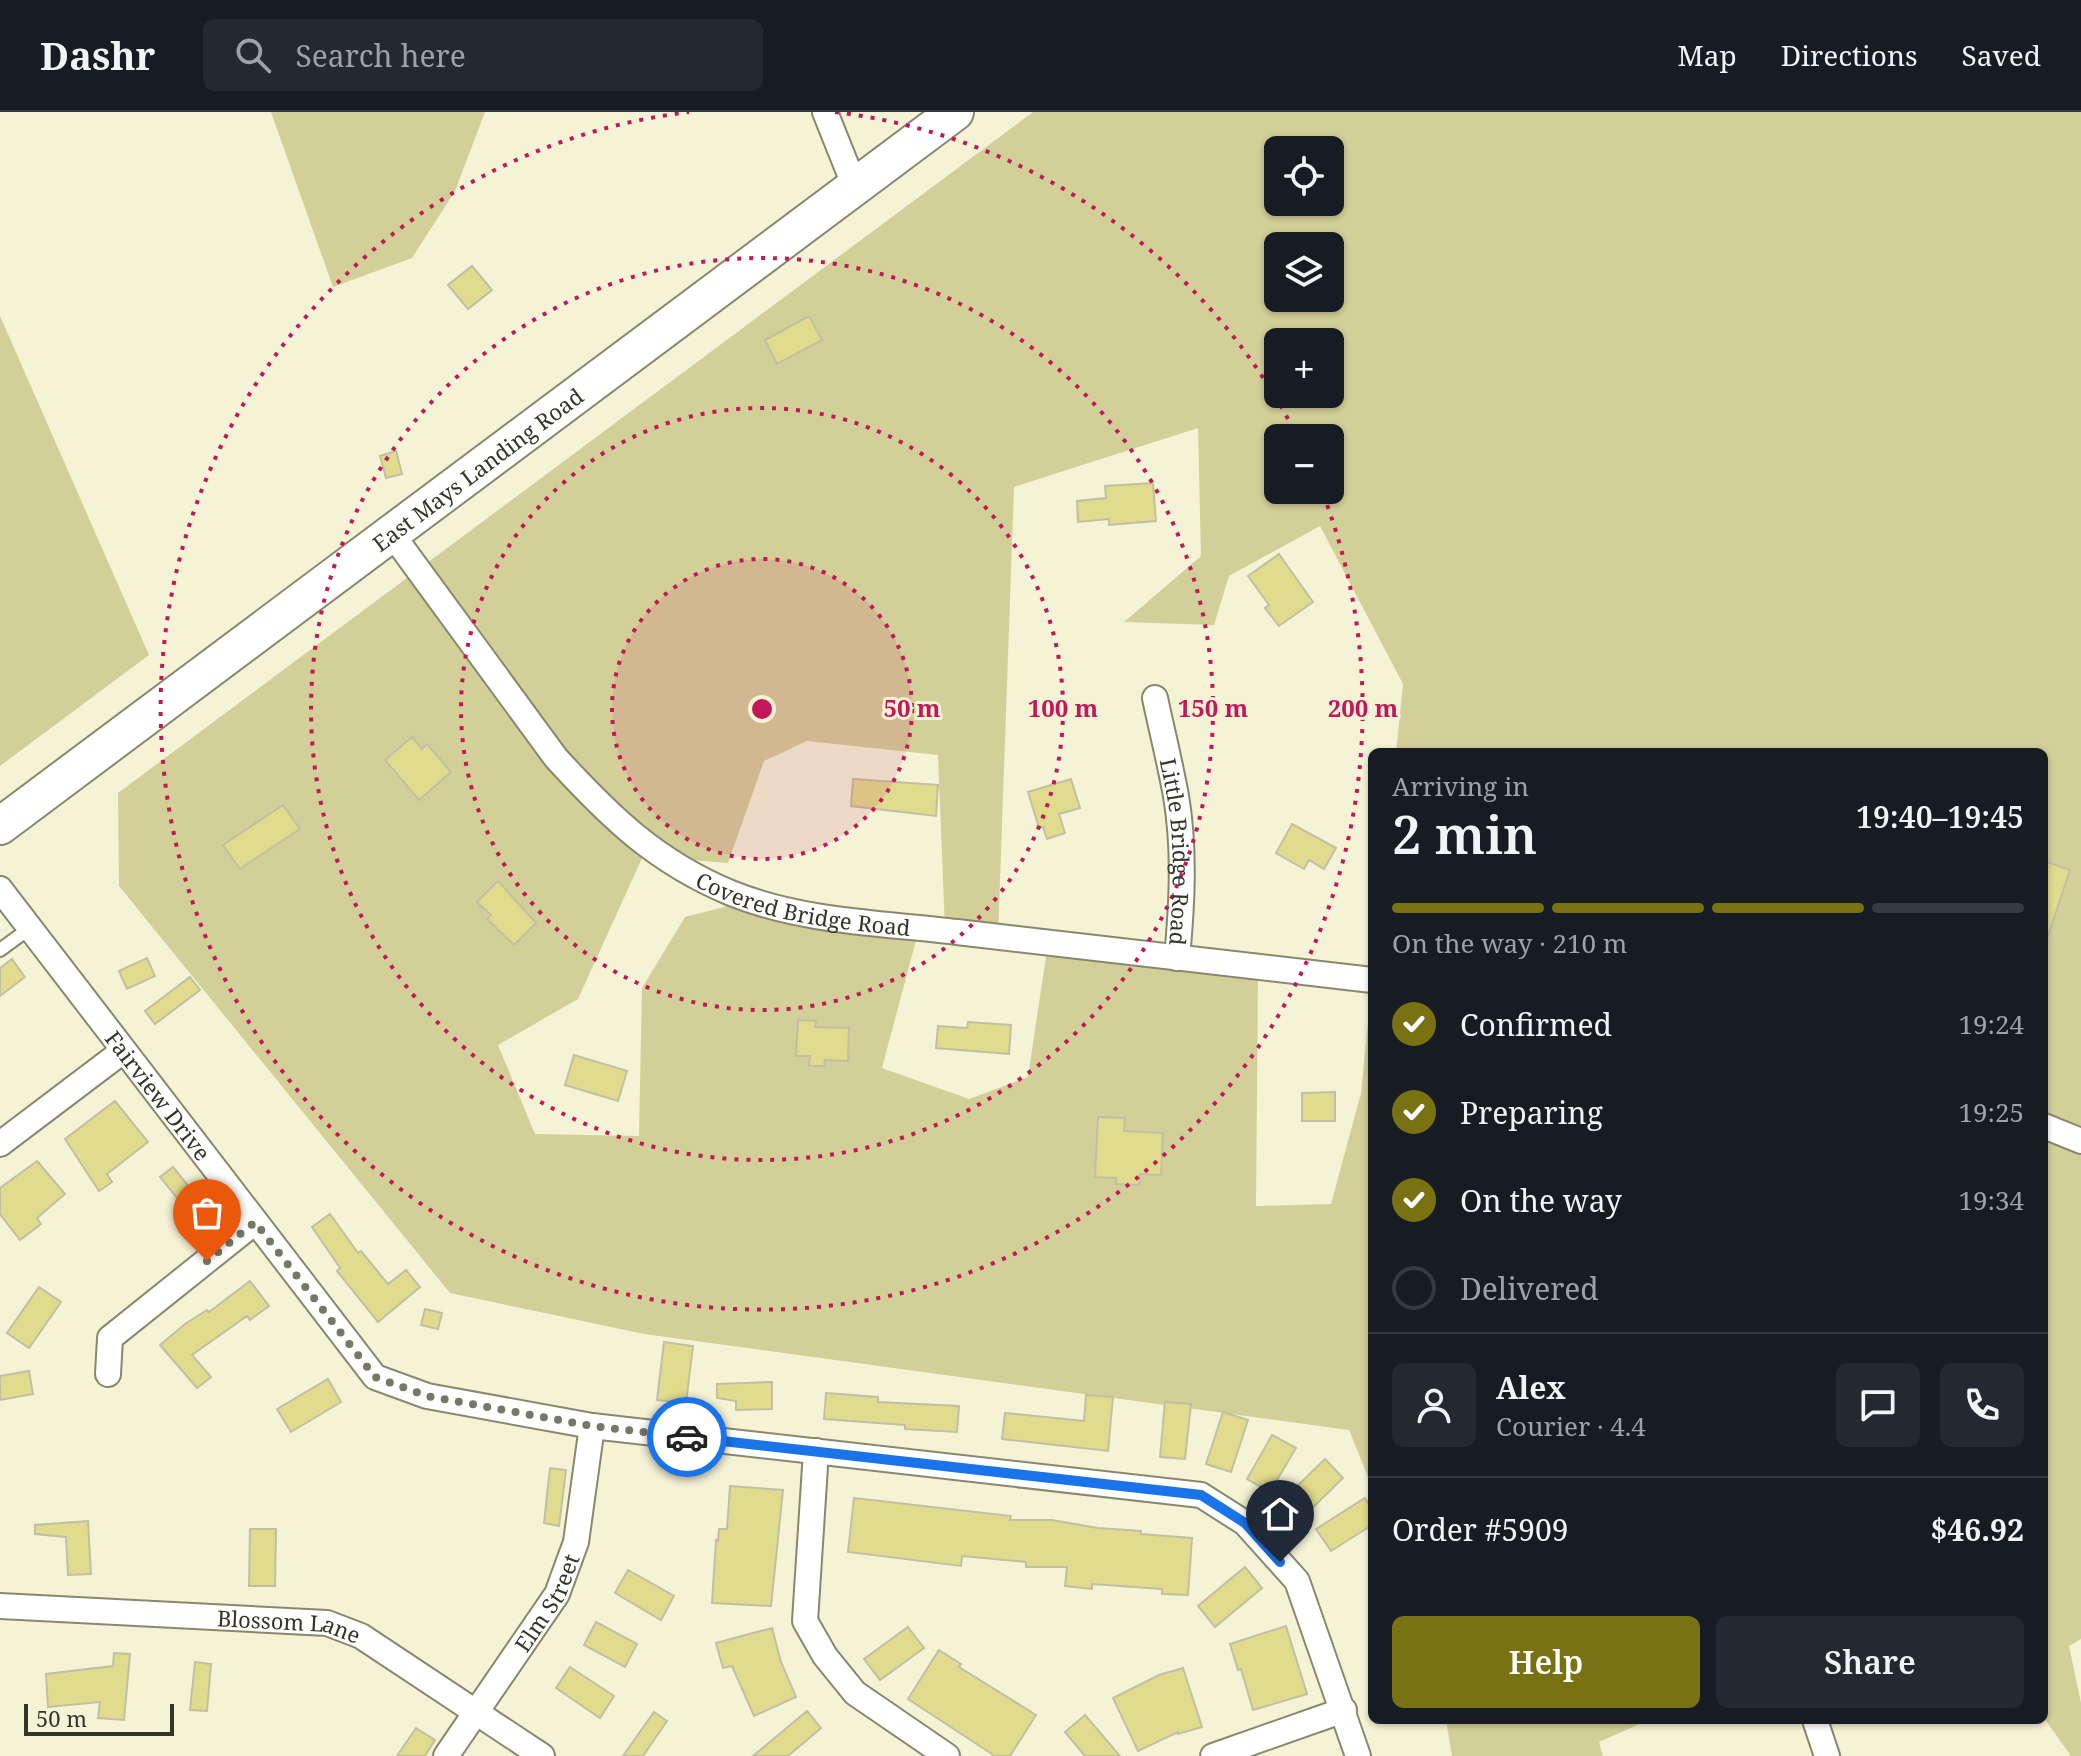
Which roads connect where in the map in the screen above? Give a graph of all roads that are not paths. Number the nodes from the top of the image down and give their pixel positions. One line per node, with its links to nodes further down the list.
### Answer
1 (825, 112): 3 (street)
2 (955, 112): 3 (main road, East Mays Landing Road)
3 (855, 187): 4 (main road, East Mays Landing Road)
4 (392, 534): 6 (main road, East Mays Landing Road); 10 (street, Covered Bridge Road)
5 (1155, 698): 10 (street, Little Bridge Road)
6 (0, 826)
7 (0, 889): 8 (street, Fairview Drive)
8 (30, 928): 9 (lane); 12 (street, Fairview Drive)
9 (0, 950)
10 (1177, 958): 11 (street, Covered Bridge Road)
11 (1368, 980)
12 (123, 1051): 15 (street); 16 (street, Fairview Drive)
13 (2048, 1128): 14 (street)
14 (2081, 1141)
15 (0, 1144)
16 (255, 1222): 17 (street); 18 (street, Fairview Drive)
17 (108, 1374)
18 (592, 1426): 19 (street, Fairview Drive); 22 (street, Elm Street)
19 (816, 1451): 21 (street, Fairview Drive); 26 (street)
20 (0, 1606): 22 (street, Blossom Lane)
21 (1344, 1710): 27 (street); 28 (street, Fairview Drive)
22 (477, 1712): 24 (street, Elm Street); 25 (street, Blossom Lane)
23 (1816, 1724): 29 (street)
24 (446, 1756)
25 (542, 1756)
26 (947, 1756)
27 (1213, 1756)
28 (1358, 1756)
29 (1827, 1756)

